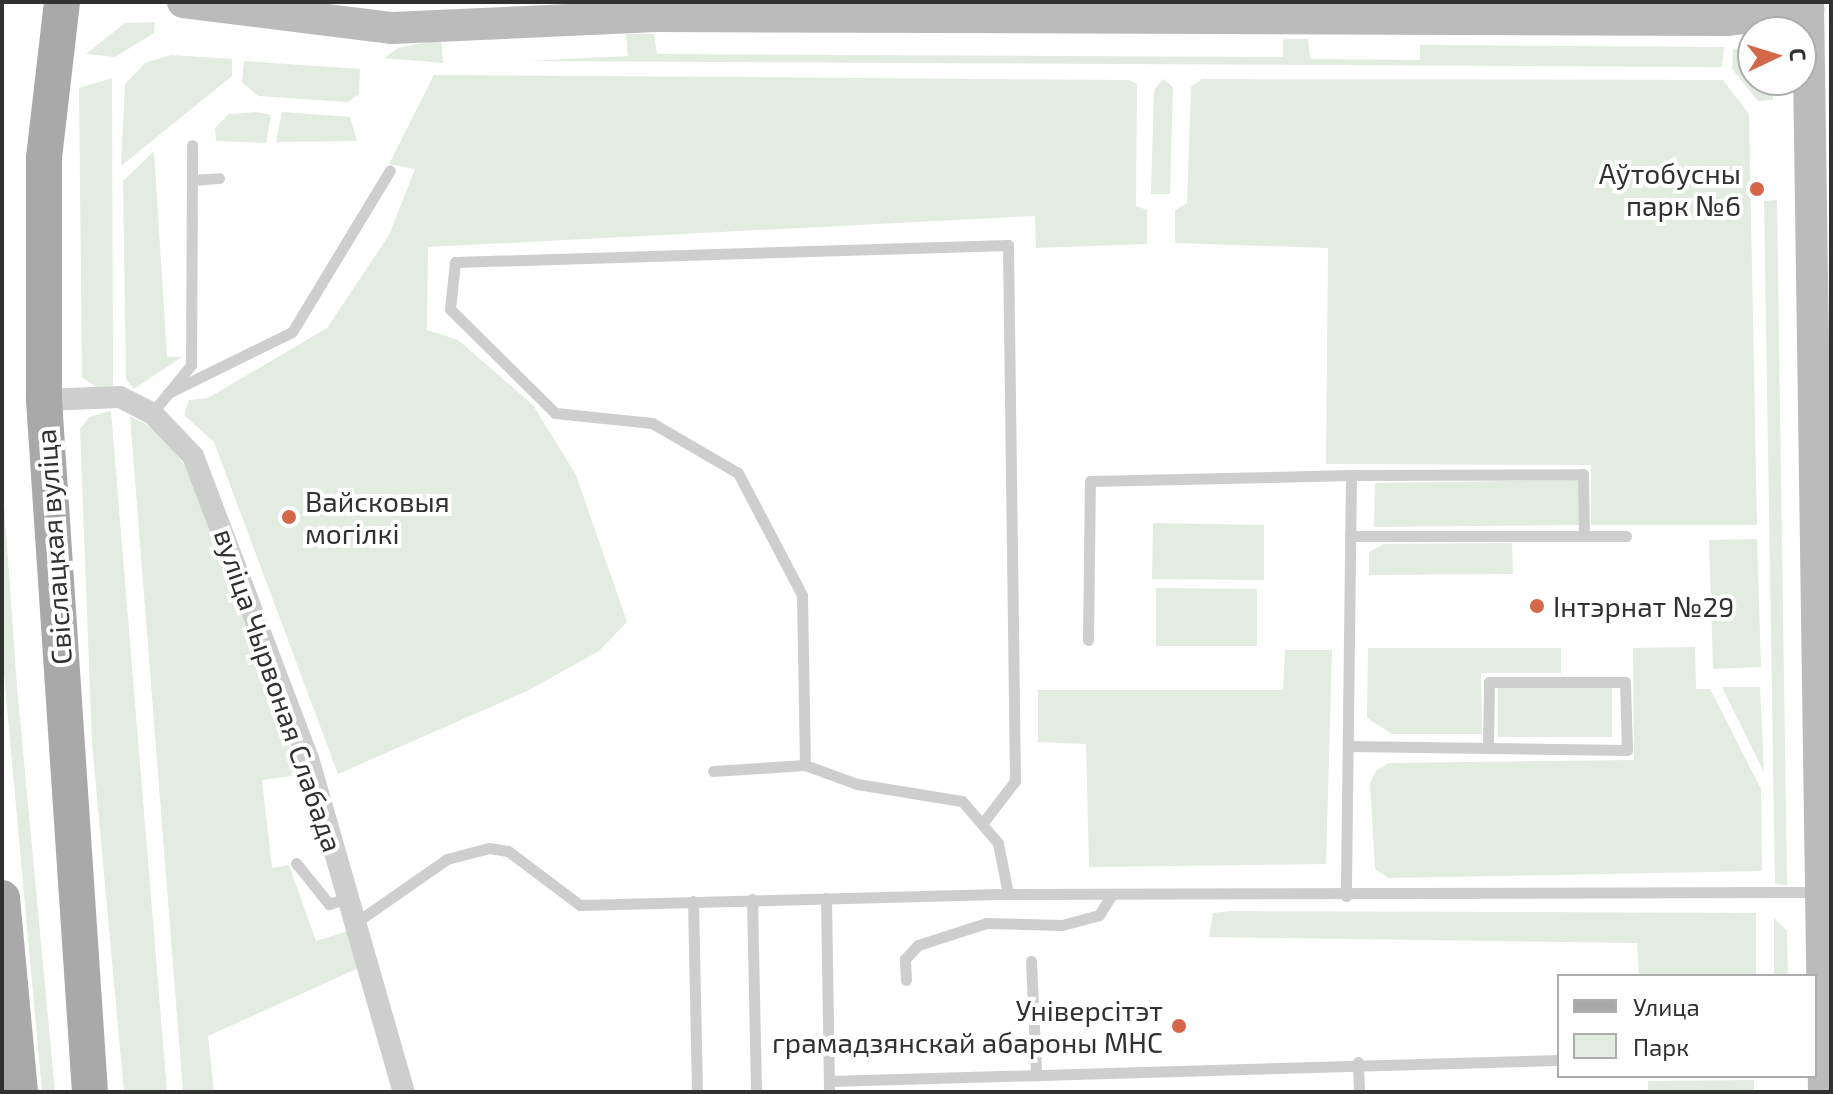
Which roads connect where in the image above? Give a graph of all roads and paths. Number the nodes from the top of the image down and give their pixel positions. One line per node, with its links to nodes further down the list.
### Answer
1 (62, 2): 9 (main road, Свіслацкая вуліца)
2 (183, 2): 3 (main road)
3 (1803, 6): 22 (main road)
4 (192, 145): 7 (lane)
5 (390, 170): 8 (lane)
6 (219, 178): 7 (lane)
7 (192, 180): 8 (lane)
8 (168, 393): 10 (lane)
9 (44, 400): 10 (street, вуліца Чырвоная Слабада); 41 (main road, Свіслацкая вуліца)
10 (152, 413): 26 (street, вуліца Чырвоная Слабада)
11 (1351, 475): 12 (lane); 13 (lane); 15 (lane)
12 (1350, 536): 13 (lane); 16 (lane)
13 (1584, 536): 14 (lane)
14 (1626, 536)
15 (1088, 640)
16 (1348, 746): 17 (lane); 25 (lane)
17 (1488, 748): 17 (lane)
18 (805, 765): 19 (lane); 20 (lane); 20 (lane)
19 (713, 771)
20 (982, 824): 23 (lane)
21 (296, 863): 26 (lane)
22 (1819, 892): 25 (lane); 34 (main road)
23 (1008, 894): 24 (lane); 28 (lane)
24 (1112, 894): 25 (lane); 33 (lane)
25 (1346, 896)
26 (351, 897): 31 (street, вуліца Чырвоная Слабада)
27 (2, 898): 40 (main road)
28 (826, 898): 29 (lane); 39 (lane)
29 (752, 899): 30 (lane); 44 (lane)
30 (693, 901): 31 (lane); 43 (lane)
31 (358, 921): 42 (street, вуліца Чырвоная Слабада)
32 (1031, 961): 38 (lane)
33 (906, 980)
34 (1826, 993): 35 (main road)
35 (1819, 1058): 46 (main road)
36 (1557, 1060): 37 (lane)
37 (1358, 1062): 38 (lane); 45 (lane)
38 (1036, 1070): 39 (lane)
39 (829, 1087)
40 (20, 1092)
41 (90, 1092)
42 (404, 1092)
43 (697, 1092)
44 (756, 1092)
45 (1359, 1092)
46 (1824, 1092)

